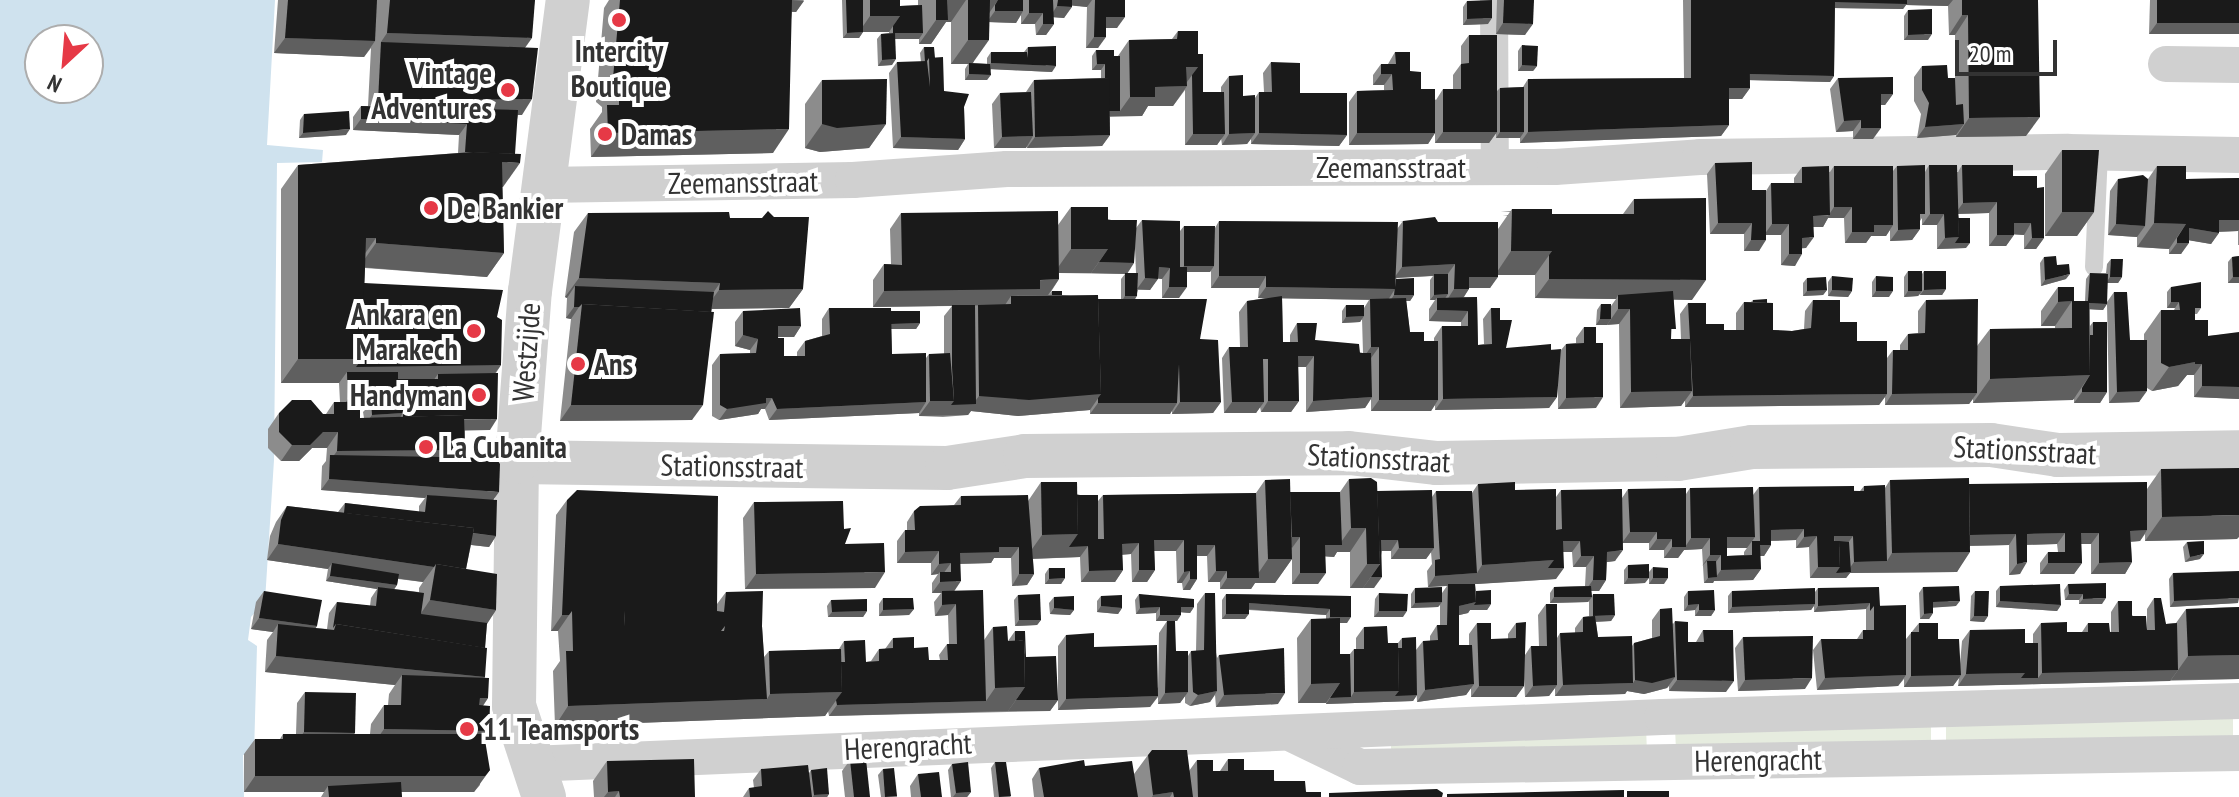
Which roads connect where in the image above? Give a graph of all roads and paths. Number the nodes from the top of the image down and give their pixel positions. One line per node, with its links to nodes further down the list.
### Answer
1 (568, 0): 8 (street, Westzijde)
2 (1494, 0): 7 (street)
3 (2166, 64): 4 (street)
4 (2239, 65)
5 (2099, 153): 6 (street, Zeemansstraat); 7 (street, Zeemansstraat); 9 (lane)
6 (2239, 155)
7 (1495, 167): 8 (street, Zeemansstraat)
8 (542, 185): 11 (street, Westzijde)
9 (2094, 267)
10 (2239, 452): 11 (street, Stationsstraat)
11 (517, 462): 15 (street, Westzijde)
12 (2239, 701): 13 (street, Herengracht)
13 (1286, 731): 14 (street, Herengracht); 15 (street, Herengracht)
14 (2239, 753)
15 (536, 788)

